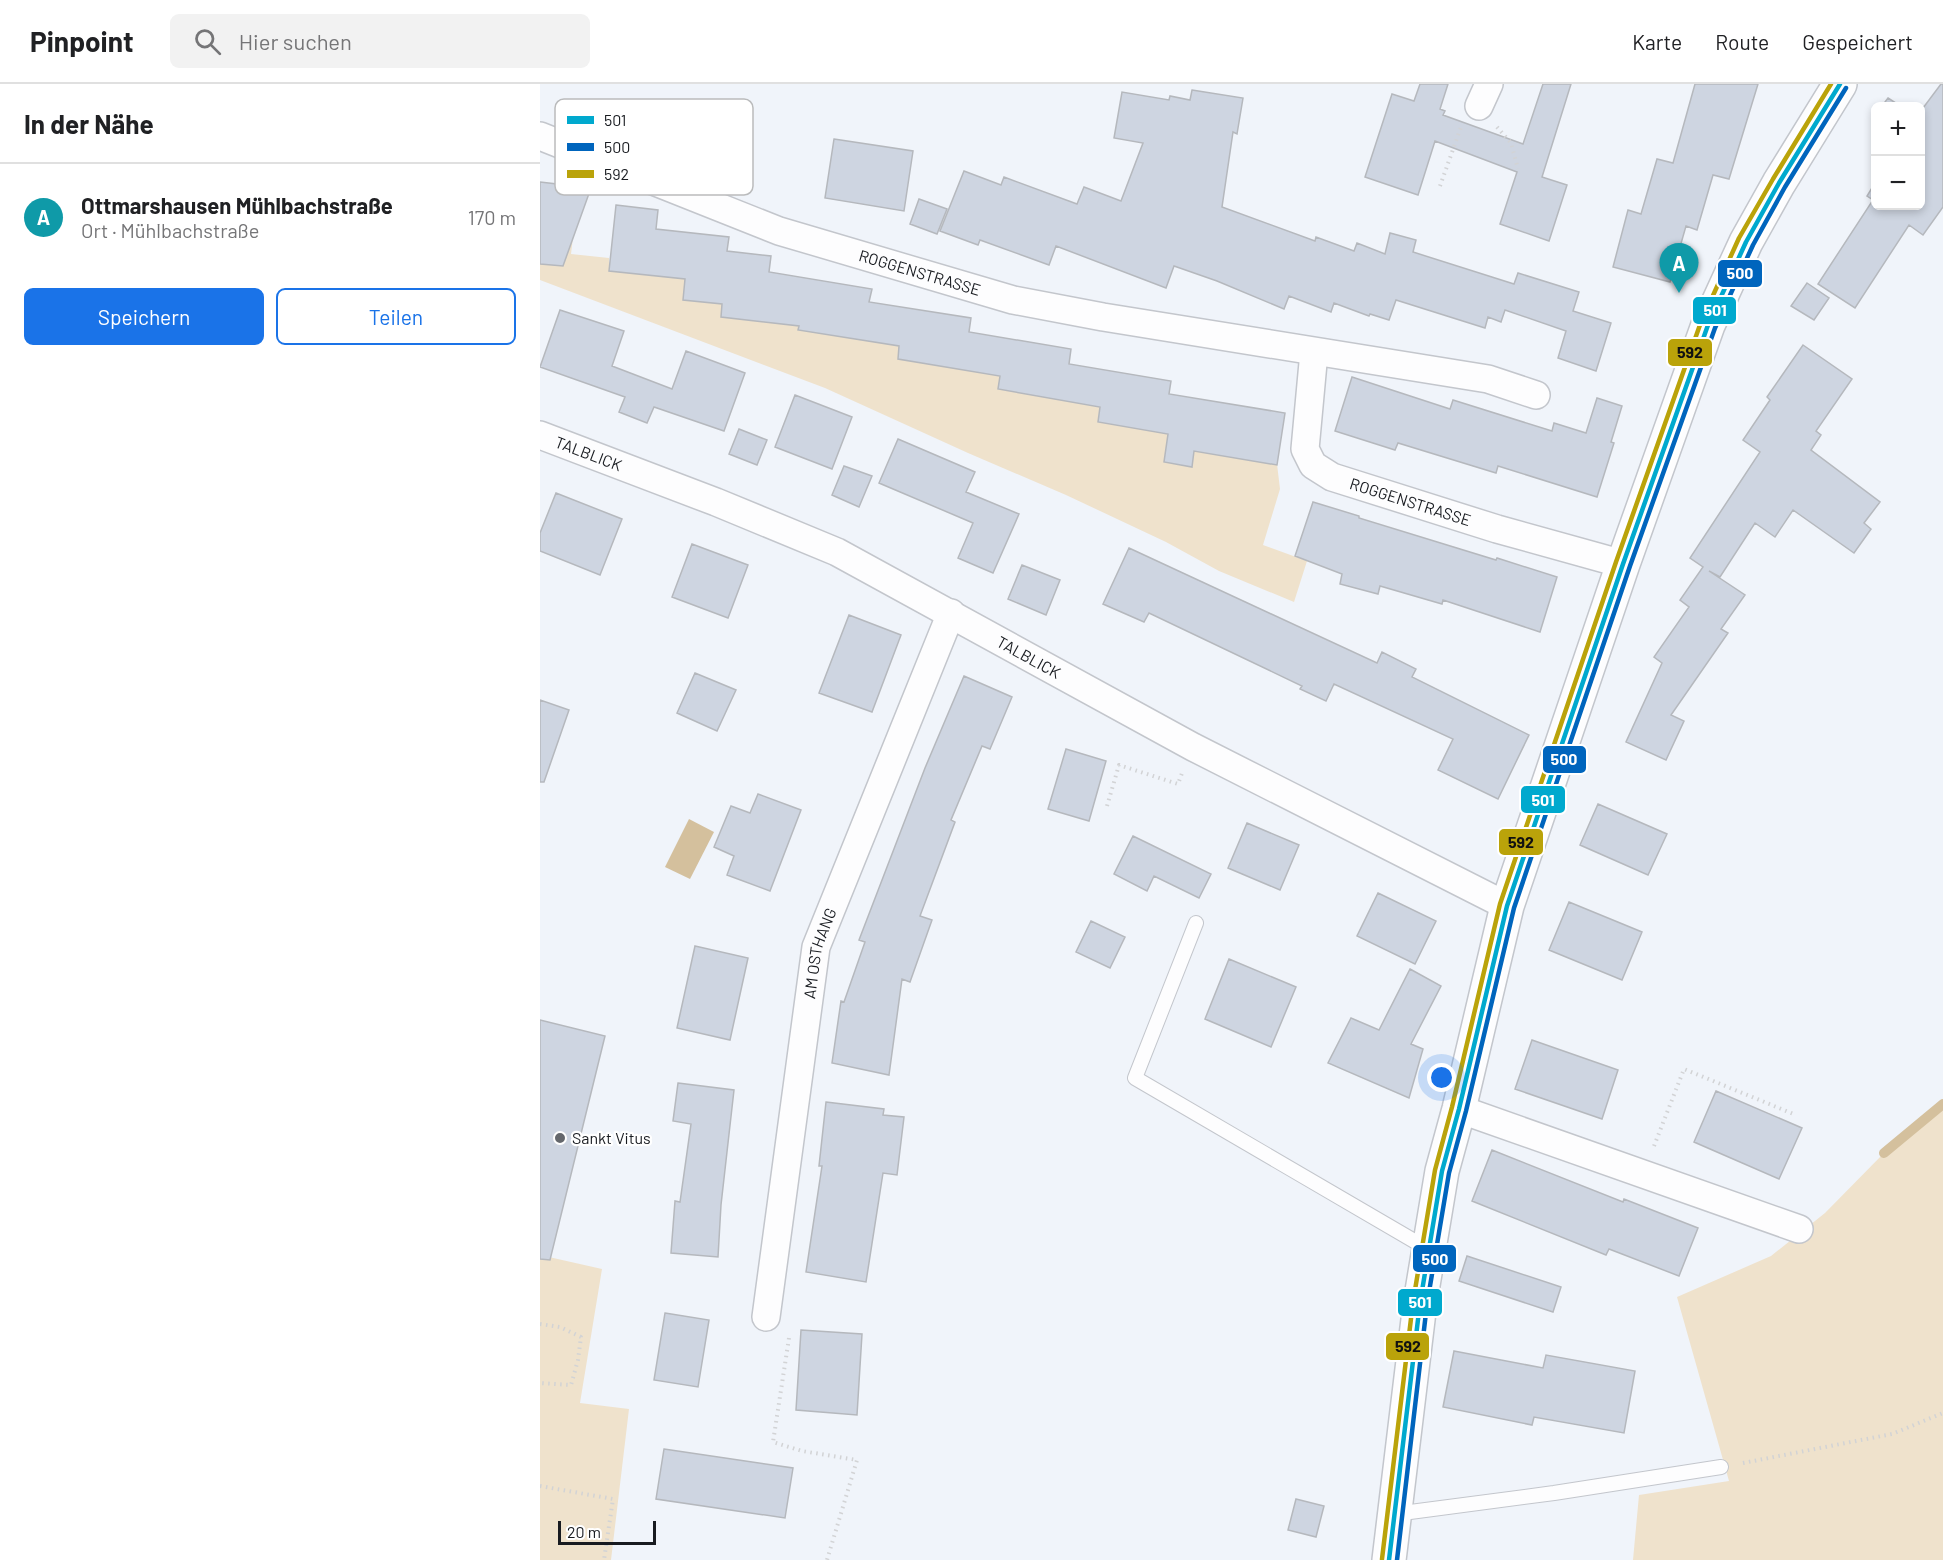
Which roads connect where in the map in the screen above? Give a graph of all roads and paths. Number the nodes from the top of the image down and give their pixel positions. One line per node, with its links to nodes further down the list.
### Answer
1 (1840, 84): 11 (street)
2 (1484, 95): 5 (path); 6 (path)
3 (540, 136): 4 (street, ROGGENSTRASSE)
4 (555, 142)
5 (1518, 169)
6 (1440, 186)
7 (690, 195): 8 (street, ROGGENSTRASSE)
8 (1314, 352): 9 (street, ROGGENSTRASSE); 11 (street, ROGGENSTRASSE)
9 (1536, 396)
10 (540, 435): 12 (street, TALBLICK)
11 (1623, 564): 15 (street)
12 (951, 613): 13 (street, TALBLICK); 22 (street, AM OSTHANG)
13 (1193, 747): 14 (path); 15 (street, TALBLICK)
14 (1107, 806)
15 (1507, 906): 17 (street)
16 (1196, 923): 21 (lane)
17 (1459, 1109): 19 (street); 21 (street)
18 (1796, 1115): 19 (path)
19 (1642, 1175): 20 (street)
20 (1799, 1229)
21 (1428, 1250): 28 (street)
22 (766, 1317): 30 (path)
23 (540, 1324): 24 (path)
24 (540, 1383)
25 (1943, 1413): 26 (path)
26 (1721, 1467): 28 (lane)
27 (540, 1486): 29 (path)
28 (1395, 1514): 31 (street)
29 (604, 1560)
30 (827, 1560)
31 (1389, 1560)

